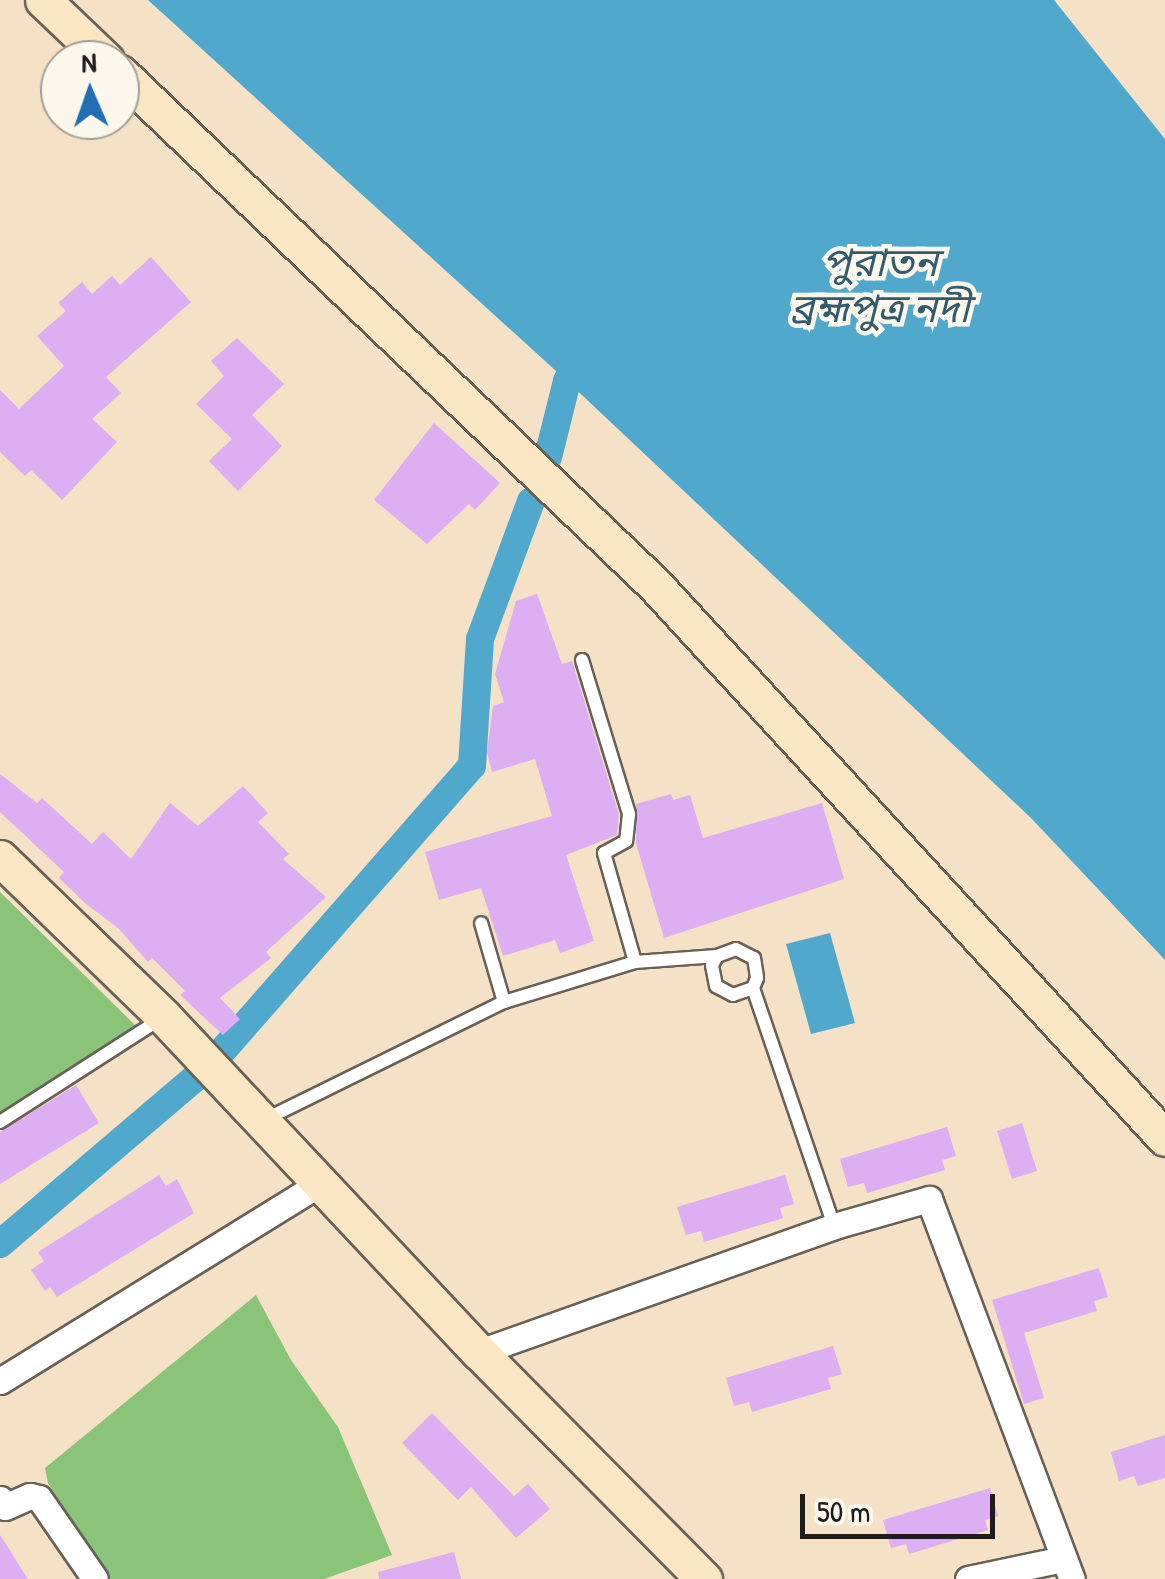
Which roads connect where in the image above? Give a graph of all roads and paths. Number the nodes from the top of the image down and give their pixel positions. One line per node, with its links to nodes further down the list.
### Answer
1 (43, 0): 2 (street)
2 (85, 40)
3 (140, 93): 14 (street)
4 (582, 660): 8 (lane)
5 (0, 858): 11 (street)
6 (481, 923): 10 (lane)
7 (717, 956): 8 (lane); 9 (lane); 9 (lane)
8 (634, 962): 10 (lane)
9 (753, 988): 16 (lane)
10 (504, 1002): 13 (lane)
11 (164, 1017): 12 (lane); 13 (street)
12 (0, 1122)
13 (262, 1122): 15 (street)
14 (1165, 1138)
15 (320, 1182): 17 (street); 18 (street)
16 (834, 1226): 17 (street); 20 (street)
17 (479, 1352): 23 (street)
18 (0, 1381)
19 (0, 1499): 22 (street)
20 (1068, 1569): 21 (street)
21 (977, 1578)
22 (95, 1579)
23 (704, 1579)

